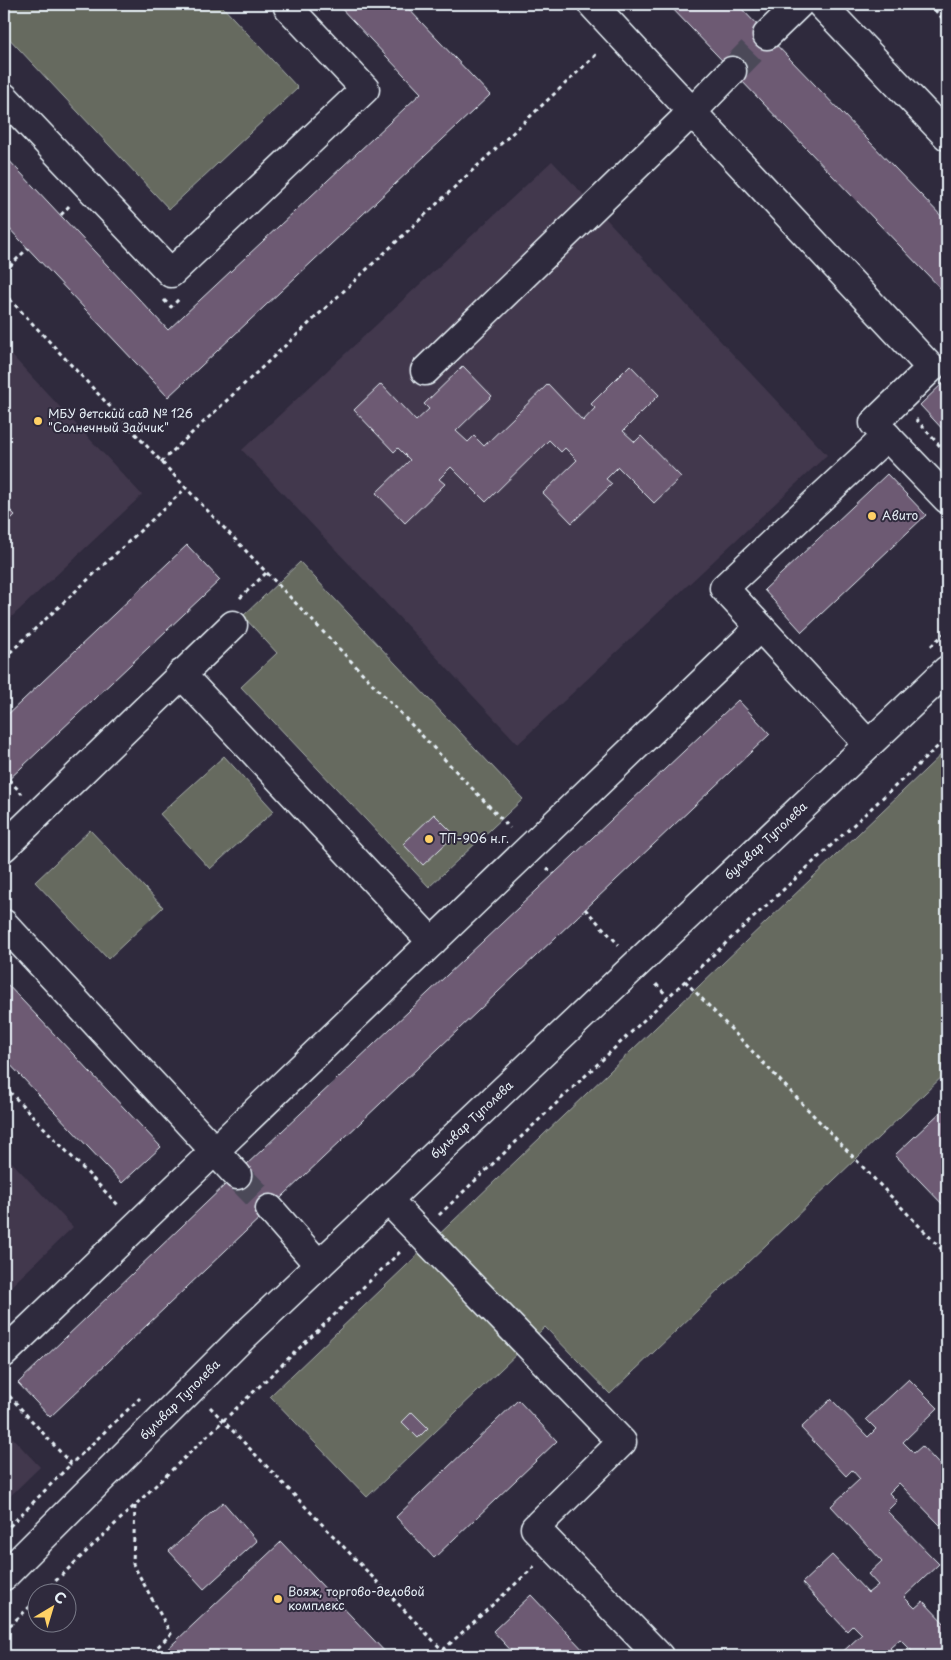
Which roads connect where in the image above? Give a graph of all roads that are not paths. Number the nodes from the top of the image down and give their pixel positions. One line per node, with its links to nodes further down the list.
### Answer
1 (592, 4): 8 (street)
2 (799, 4): 5 (street)
3 (821, 4): 9 (street)
4 (288, 7): 7 (street)
5 (767, 35)
6 (732, 71): 8 (street)
7 (4, 97)
8 (692, 112): 10 (street); 11 (street)
9 (947, 136)
10 (425, 371)
11 (887, 436): 12 (street); 14 (street)
12 (947, 499)
13 (233, 625): 16 (street)
14 (760, 627): 17 (street); 20 (street)
15 (947, 670): 17 (street, бульвар Туполева)
16 (181, 674): 18 (street); 20 (street)
17 (868, 744): 23 (street, бульвар Туполева)
18 (4, 847)
19 (4, 924): 21 (street)
20 (432, 942): 21 (street)
21 (214, 1151): 22 (street); 26 (street)
22 (237, 1175)
23 (388, 1200): 25 (street, бульвар Туполева); 28 (street)
24 (270, 1210): 25 (street)
25 (319, 1265): 27 (street, бульвар Туполева)
26 (4, 1353)
27 (4, 1576)
28 (659, 1656)

